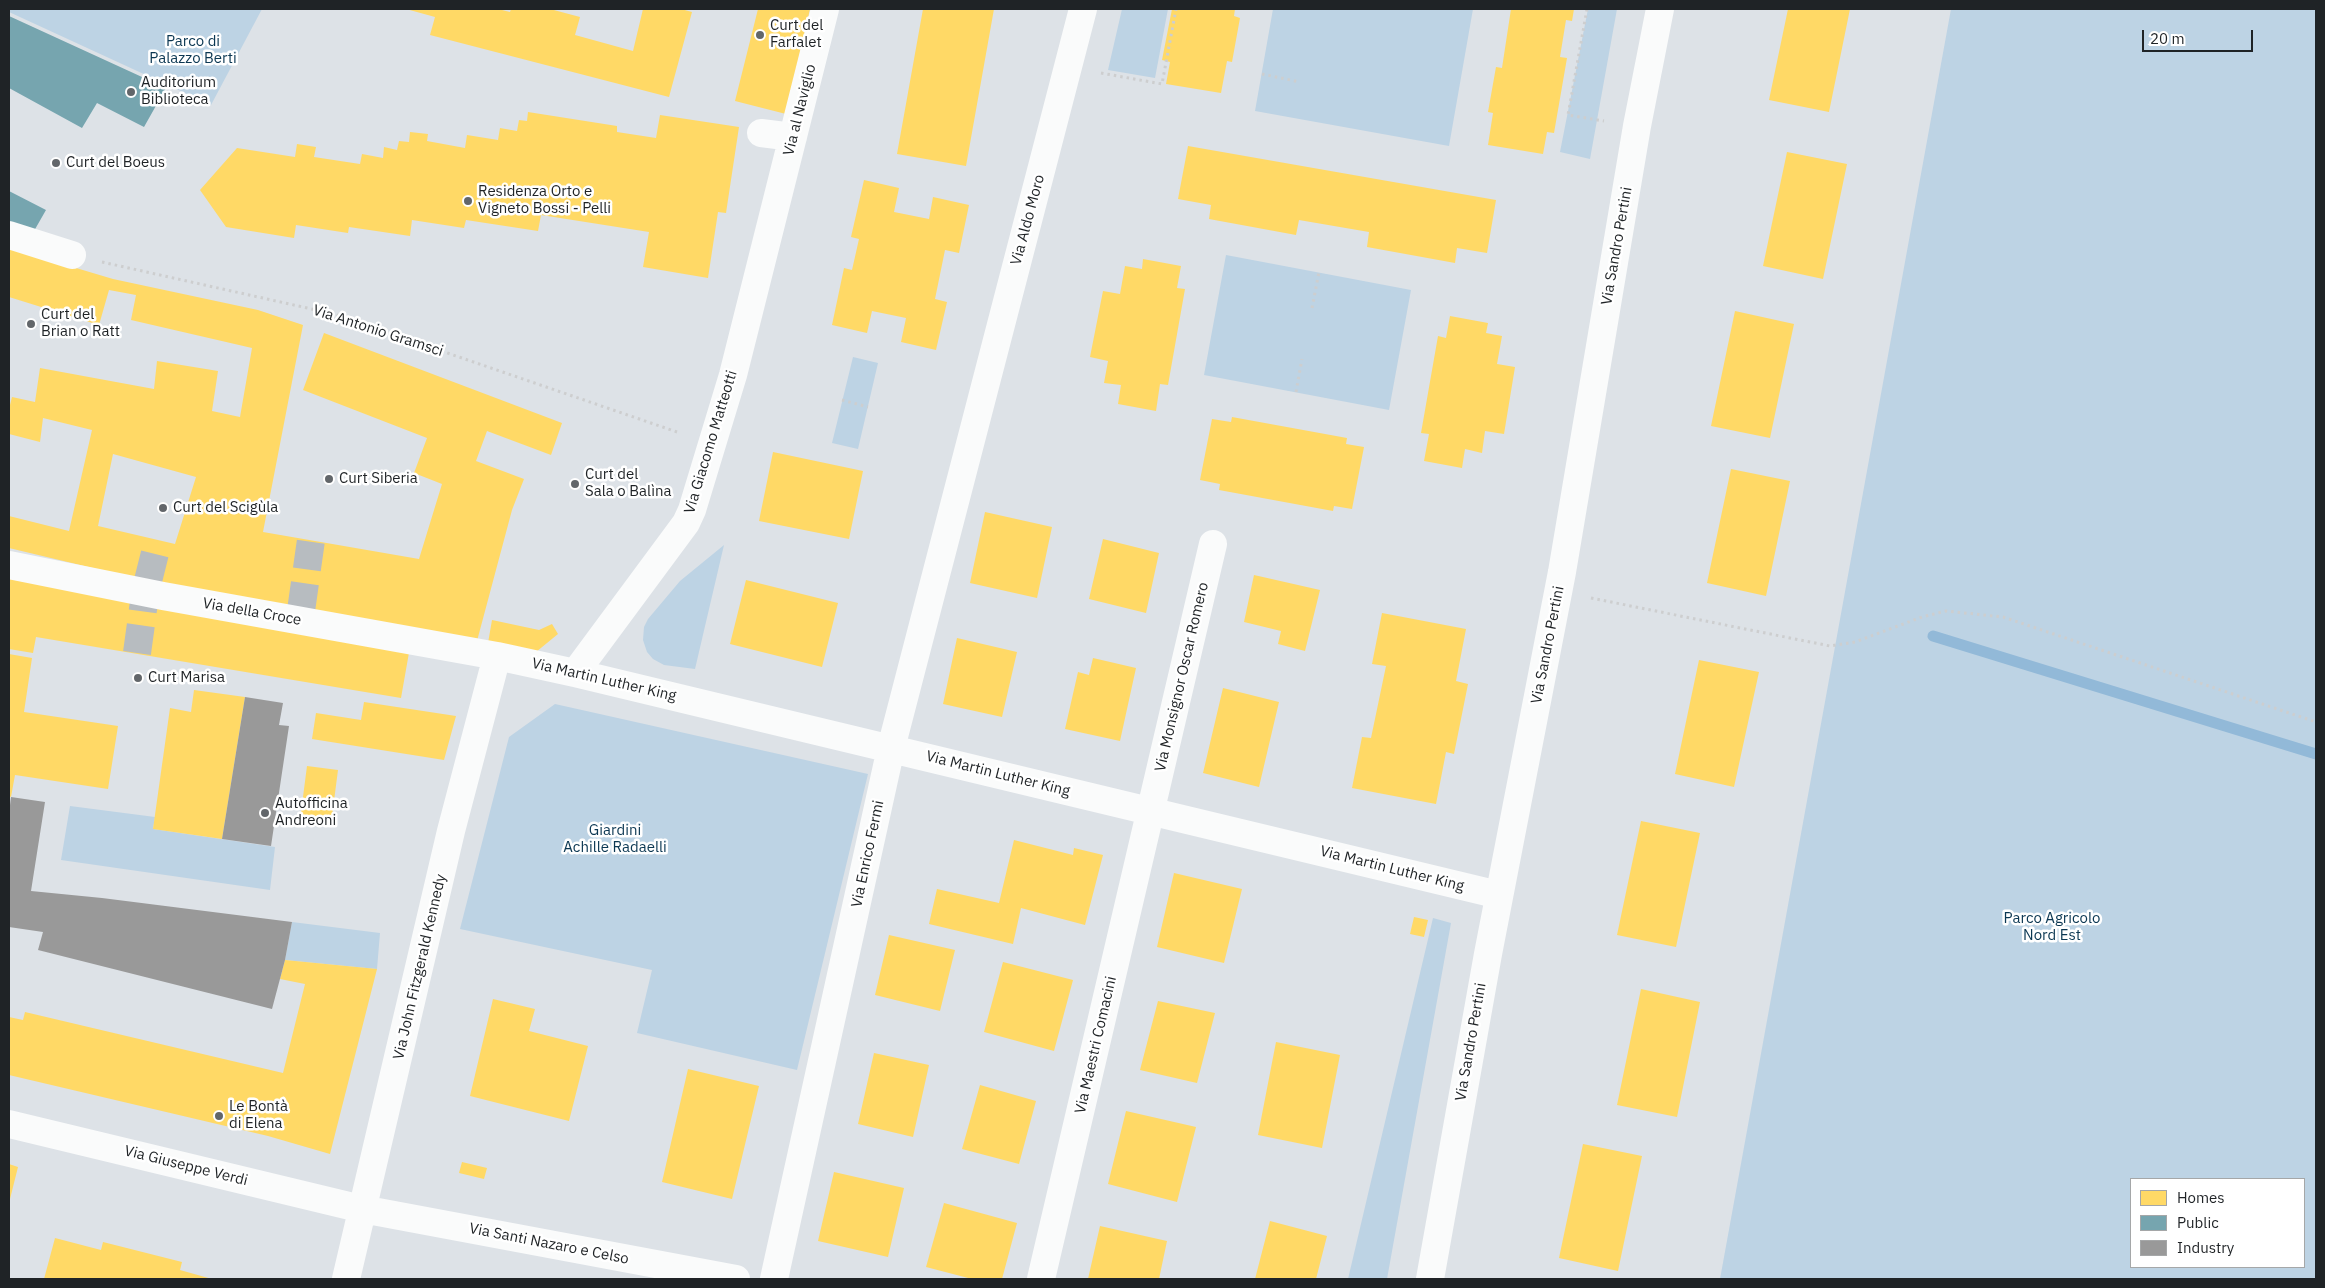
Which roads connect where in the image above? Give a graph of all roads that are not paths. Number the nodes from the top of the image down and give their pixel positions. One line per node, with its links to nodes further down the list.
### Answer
1 (824, 9): 5 (street, Via al Naviglio)
2 (1083, 9): 9 (street, Via Aldo Moro)
3 (1660, 9): 16 (street, Via Sandro Pertini)
4 (761, 133): 5 (street)
5 (793, 138): 6 (street, Via al Naviglio)
6 (774, 211): 13 (street, Via Giacomo Matteotti)
7 (9, 236): 8 (street)
8 (72, 255)
9 (974, 431): 14 (street, Via Enrico Fermi)
10 (1213, 544): 15 (street, Via Monsignor Oscar Romero)
11 (9, 565): 12 (street, Via della Croce)
12 (497, 656): 13 (street, Via Martin Luther King); 18 (street, Via John Fitzgerald Kennedy)
13 (576, 672): 14 (street, Via Martin Luther King)
14 (892, 748): 15 (street, Via Martin Luther King); 21 (street, Via Enrico Fermi)
15 (1150, 811): 16 (street, Via Martin Luther King); 22 (street, Via Maestri Comacini)
16 (1499, 894): 23 (street, Via Sandro Pertini)
17 (9, 1124): 18 (street, Via Giuseppe Verdi)
18 (362, 1209): 19 (street, Via John Fitzgerald Kennedy); 20 (street, Via Santi Nazaro e Celso)
19 (346, 1279)
20 (736, 1279)
21 (774, 1279)
22 (1041, 1279)
23 (1430, 1279)

